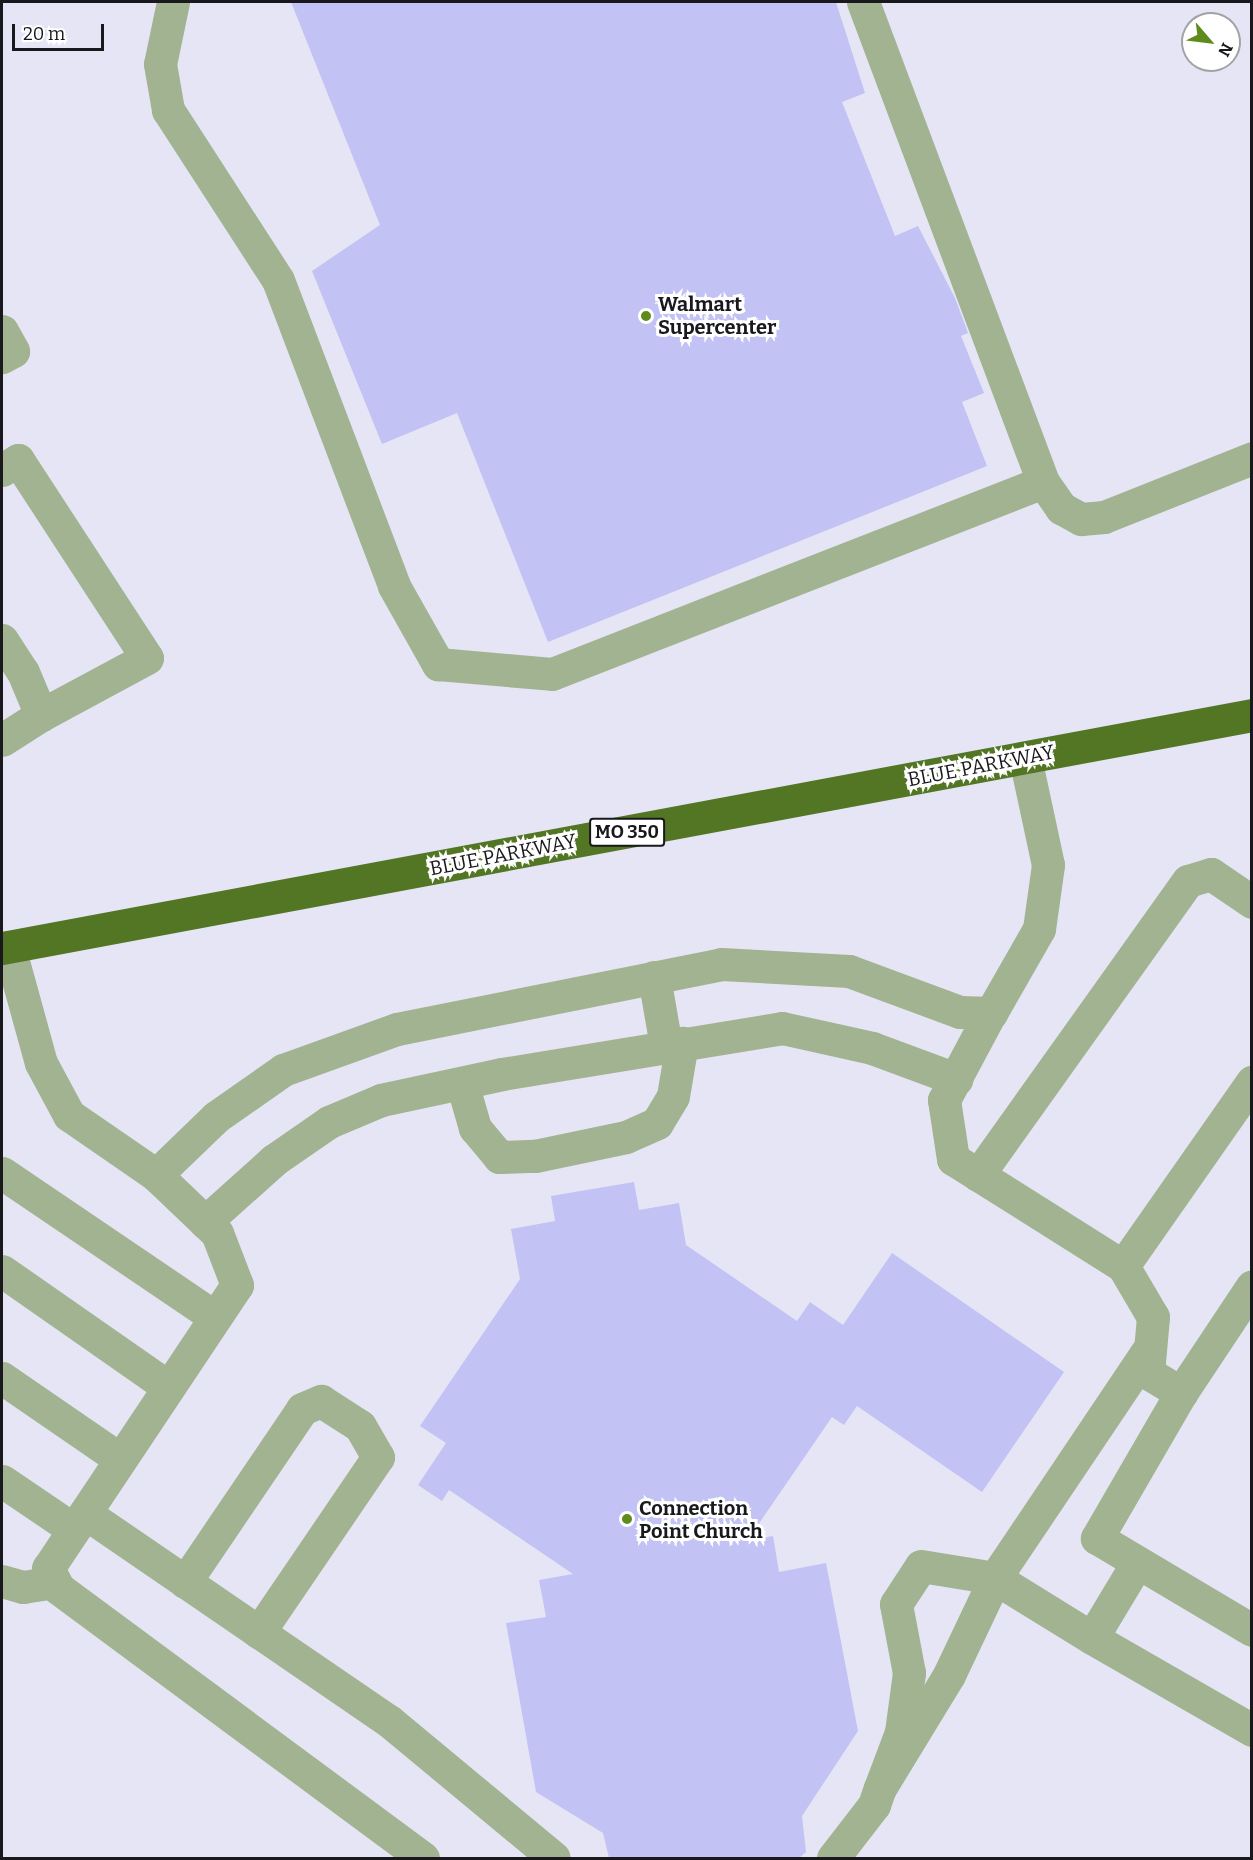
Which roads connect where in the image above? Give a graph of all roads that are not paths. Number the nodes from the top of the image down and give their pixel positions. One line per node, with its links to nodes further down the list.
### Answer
1 (173, 2): 7 (lane)
2 (863, 2): 7 (lane)
3 (2, 331): 4 (lane)
4 (2, 357)
5 (1251, 458): 7 (lane)
6 (2, 470): 9 (lane)
7 (1043, 482)
8 (2, 640): 9 (lane)
9 (41, 715): 11 (lane)
10 (1251, 715): 12 (highway, BLUE PARKWAY / MO 350)
11 (2, 740)
12 (1025, 758): 14 (highway, BLUE PARKWAY / MO 350); 16 (lane)
13 (1251, 902): 23 (lane)
14 (5, 948): 22 (lane)
15 (654, 977): 16 (lane); 17 (lane); 22 (lane)
16 (992, 1010): 18 (lane)
17 (674, 1045): 18 (lane); 20 (lane); 20 (lane)
18 (956, 1079): 23 (lane)
19 (1251, 1082): 25 (lane)
20 (462, 1083): 24 (lane)
21 (2, 1173): 28 (lane)
22 (156, 1175): 24 (lane)
23 (978, 1175): 25 (lane)
24 (205, 1222): 28 (lane)
25 (1123, 1266): 29 (lane)
26 (2, 1271): 31 (lane)
27 (1251, 1286): 32 (lane)
28 (215, 1317): 31 (lane)
29 (1146, 1353): 32 (lane); 37 (lane)
30 (2, 1378): 33 (lane)
31 (168, 1387): 33 (lane)
32 (1180, 1393): 36 (lane)
33 (120, 1459): 35 (lane)
34 (2, 1480): 35 (lane)
35 (79, 1521): 39 (lane); 40 (lane)
36 (1137, 1563): 41 (lane); 43 (lane)
37 (995, 1578): 43 (lane); 45 (lane); 45 (lane)
38 (2, 1581): 39 (lane)
39 (55, 1582): 46 (lane)
40 (185, 1582): 42 (lane); 42 (lane)
41 (1251, 1630)
42 (259, 1632): 47 (lane)
43 (1092, 1638): 44 (lane)
44 (1251, 1730)
45 (880, 1788): 48 (lane)
46 (423, 1858)
47 (554, 1858)
48 (833, 1858)

